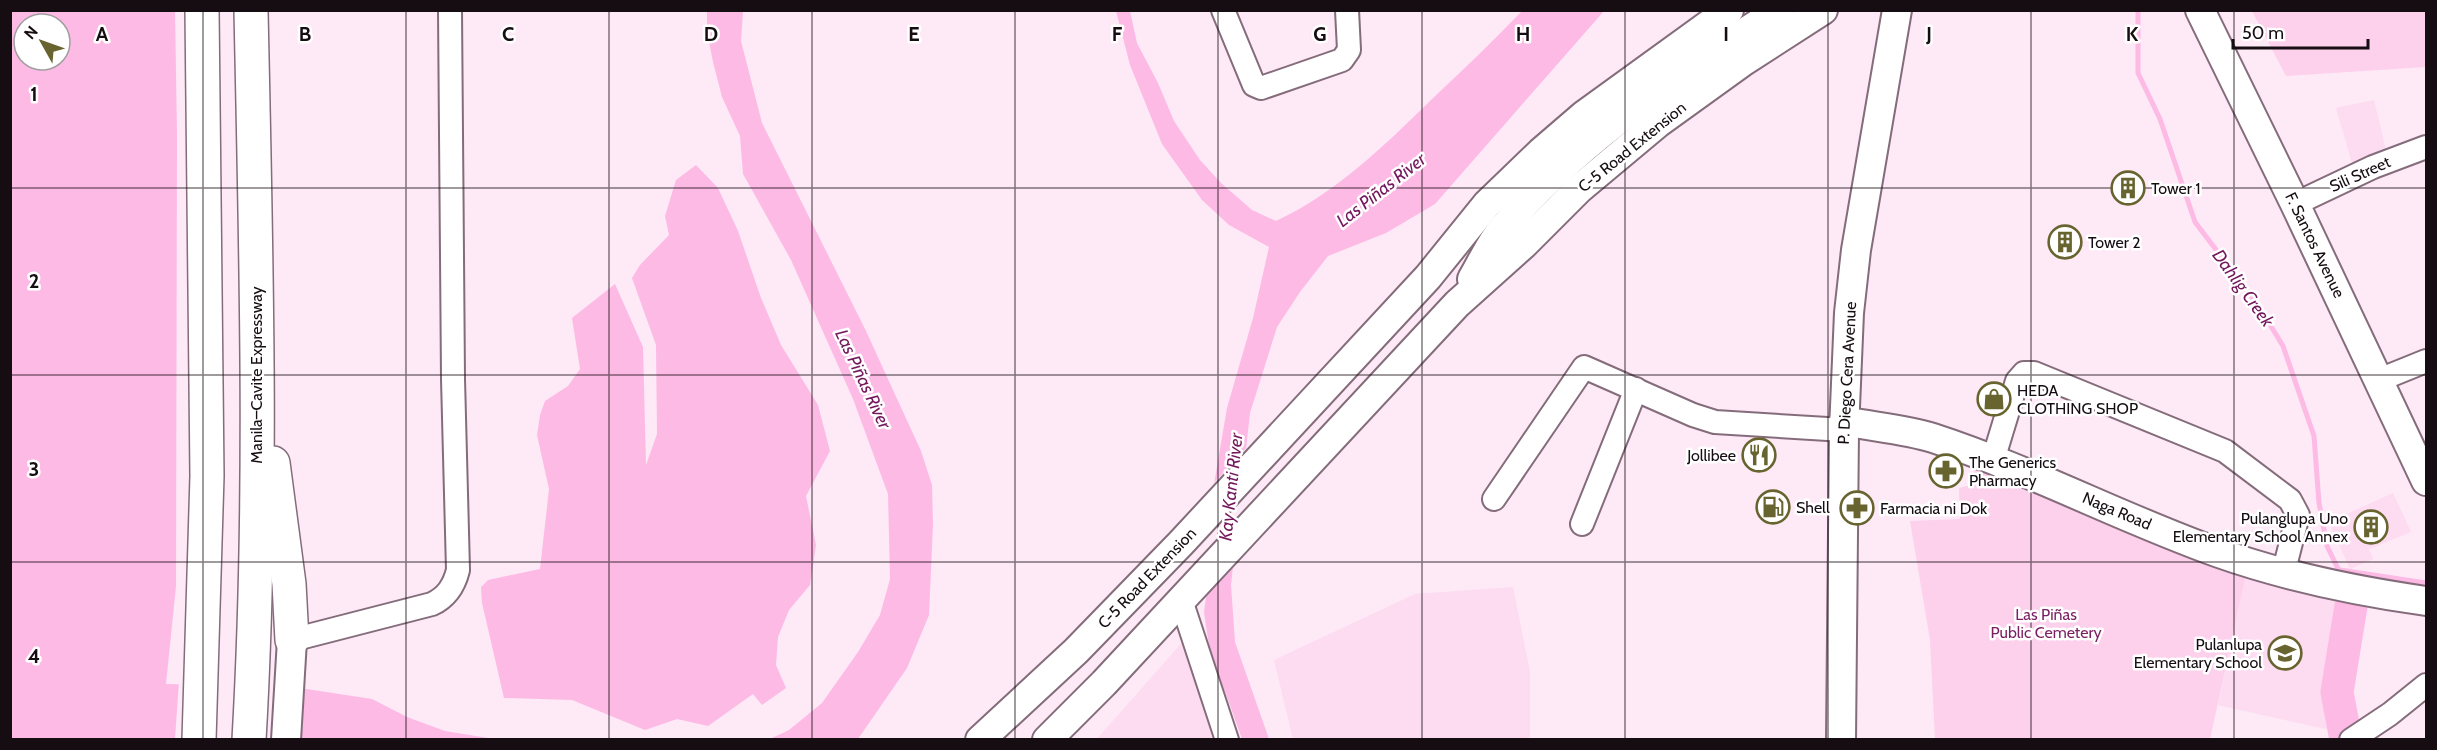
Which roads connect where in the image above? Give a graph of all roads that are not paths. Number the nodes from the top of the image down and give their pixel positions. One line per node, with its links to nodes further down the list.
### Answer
1 (202, 10): 32 (highway)
2 (251, 10): 16 (highway, Manila–Cavite Expressway)
3 (450, 10): 29 (street)
4 (1223, 10): 5 (street)
5 (1347, 10)
6 (1729, 10): 14 (main road, C-5 Road Extension)
7 (1780, 10): 13 (main road, C-5 Road Extension)
8 (1822, 10): 15 (main road, C-5 Road Extension)
9 (1897, 10): 20 (main road, P. Diego Cera Avenue)
10 (2200, 10): 12 (main road, F. Santos Avenue)
11 (2427, 147): 12 (street, Sili Street)
12 (2295, 204): 18 (main road, F. Santos Avenue)
13 (1502, 229): 14 (main road, C-5 Road Extension); 15 (main road, C-5 Road Extension)
14 (1428, 277): 25 (main road, C-5 Road Extension)
15 (1457, 304): 27 (main road, C-5 Road Extension)
16 (257, 347): 29 (highway); 33 (highway, Manila–Cavite Expressway)
17 (2427, 361): 18 (street)
18 (2379, 380): 22 (main road, F. Santos Avenue)
19 (1636, 390): 20 (street); 23 (street); 24 (street)
20 (1844, 426): 21 (main road, Naga Road); 38 (main road, P. Diego Cera Avenue)
21 (1993, 459): 26 (main road, Naga Road); 26 (street)
22 (2427, 481)
23 (1494, 499)
24 (1582, 524)
25 (1153, 572): 27 (main road); 35 (main road, C-5 Road Extension)
26 (2283, 574): 28 (main road, Naga Road)
27 (1187, 594): 36 (main road, C-5 Road Extension); 37 (street)
28 (2427, 601)
29 (292, 651): 34 (main road)
30 (2427, 685): 31 (street)
31 (2356, 737)
32 (199, 740)
33 (249, 740)
34 (286, 740)
35 (981, 740)
36 (1047, 740)
37 (1227, 740)
38 (1841, 740)

